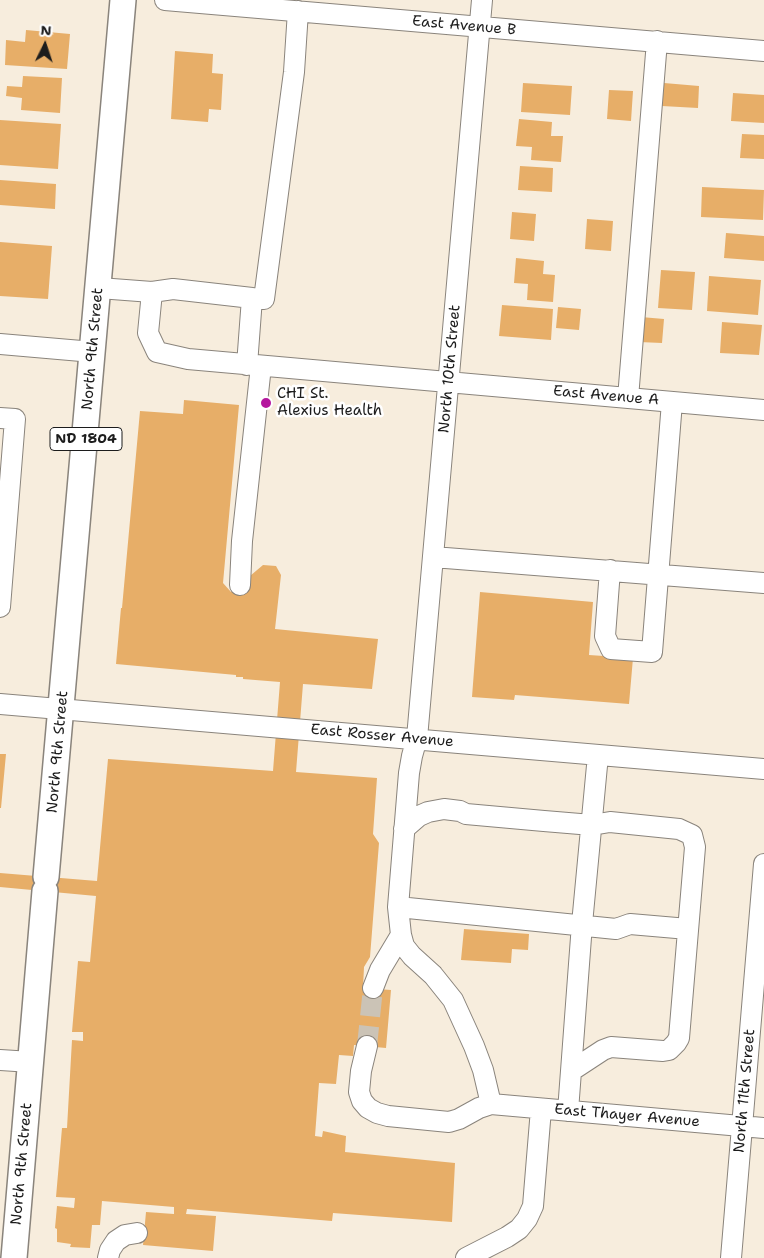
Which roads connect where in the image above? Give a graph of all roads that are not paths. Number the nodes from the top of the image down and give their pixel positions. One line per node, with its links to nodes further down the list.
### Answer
1 (123, 0): 8 (main road, North 9th Street / ND 1804)
2 (165, 0): 4 (street, East Avenue B)
3 (482, 0): 5 (street, North 10th Street)
4 (298, 11): 5 (street, East Avenue B); 10 (street)
5 (480, 27): 6 (street, East Avenue B); 14 (street, North 10th Street)
6 (657, 41): 7 (street, East Avenue B); 15 (street)
7 (764, 51)
8 (99, 288): 9 (street); 12 (main road, North 9th Street / ND 1804)
9 (152, 292): 10 (street); 13 (street, East Avenue A)
10 (252, 298): 13 (street)
11 (0, 344): 12 (street)
12 (93, 352): 26 (main road, North 9th Street / ND 1804)
13 (254, 365): 14 (street, East Avenue A); 23 (street)
14 (448, 383): 15 (street, East Avenue A); 19 (street, North 10th Street)
15 (628, 398): 16 (street, East Avenue A)
16 (672, 402): 17 (street, East Avenue A); 21 (street)
17 (764, 410)
18 (0, 418): 24 (street)
19 (433, 557): 20 (street); 27 (street, North 10th Street)
20 (610, 570): 21 (street); 21 (street)
21 (658, 574): 22 (street)
22 (764, 583)
23 (240, 585)
24 (0, 607)
25 (0, 704): 26 (street, East Rosser Avenue)
26 (62, 710): 27 (street, East Rosser Avenue); 40 (main road, North 9th Street / ND 1804)
27 (417, 738): 28 (street, East Rosser Avenue); 31 (street, North 10th Street)
28 (598, 755): 29 (street, East Rosser Avenue); 30 (street)
29 (764, 769)
30 (592, 825): 31 (street); 34 (street); 35 (street)
31 (404, 829): 33 (street, North 10th Street)
32 (764, 864): 45 (street, North 11th Street)
33 (398, 908): 34 (street); 36 (street, North 10th Street)
34 (582, 924): 35 (street); 41 (street)
35 (688, 929): 41 (street)
36 (401, 935): 37 (street); 42 (street)
37 (373, 988)
38 (367, 1046): 42 (street)
39 (0, 1060): 40 (street)
40 (31, 1062): 49 (main road, North 9th Street / ND 1804)
41 (571, 1071): 44 (street)
42 (491, 1104): 43 (street, East Thayer Avenue)
43 (541, 1109): 44 (street, East Thayer Avenue); 48 (street)
44 (568, 1111): 45 (street, East Thayer Avenue)
45 (741, 1126): 46 (street, East Thayer Avenue); 51 (street, North 11th Street)
46 (764, 1128)
47 (137, 1234): 50 (street)
48 (474, 1256)
49 (14, 1258)
50 (108, 1258)
51 (731, 1258)

